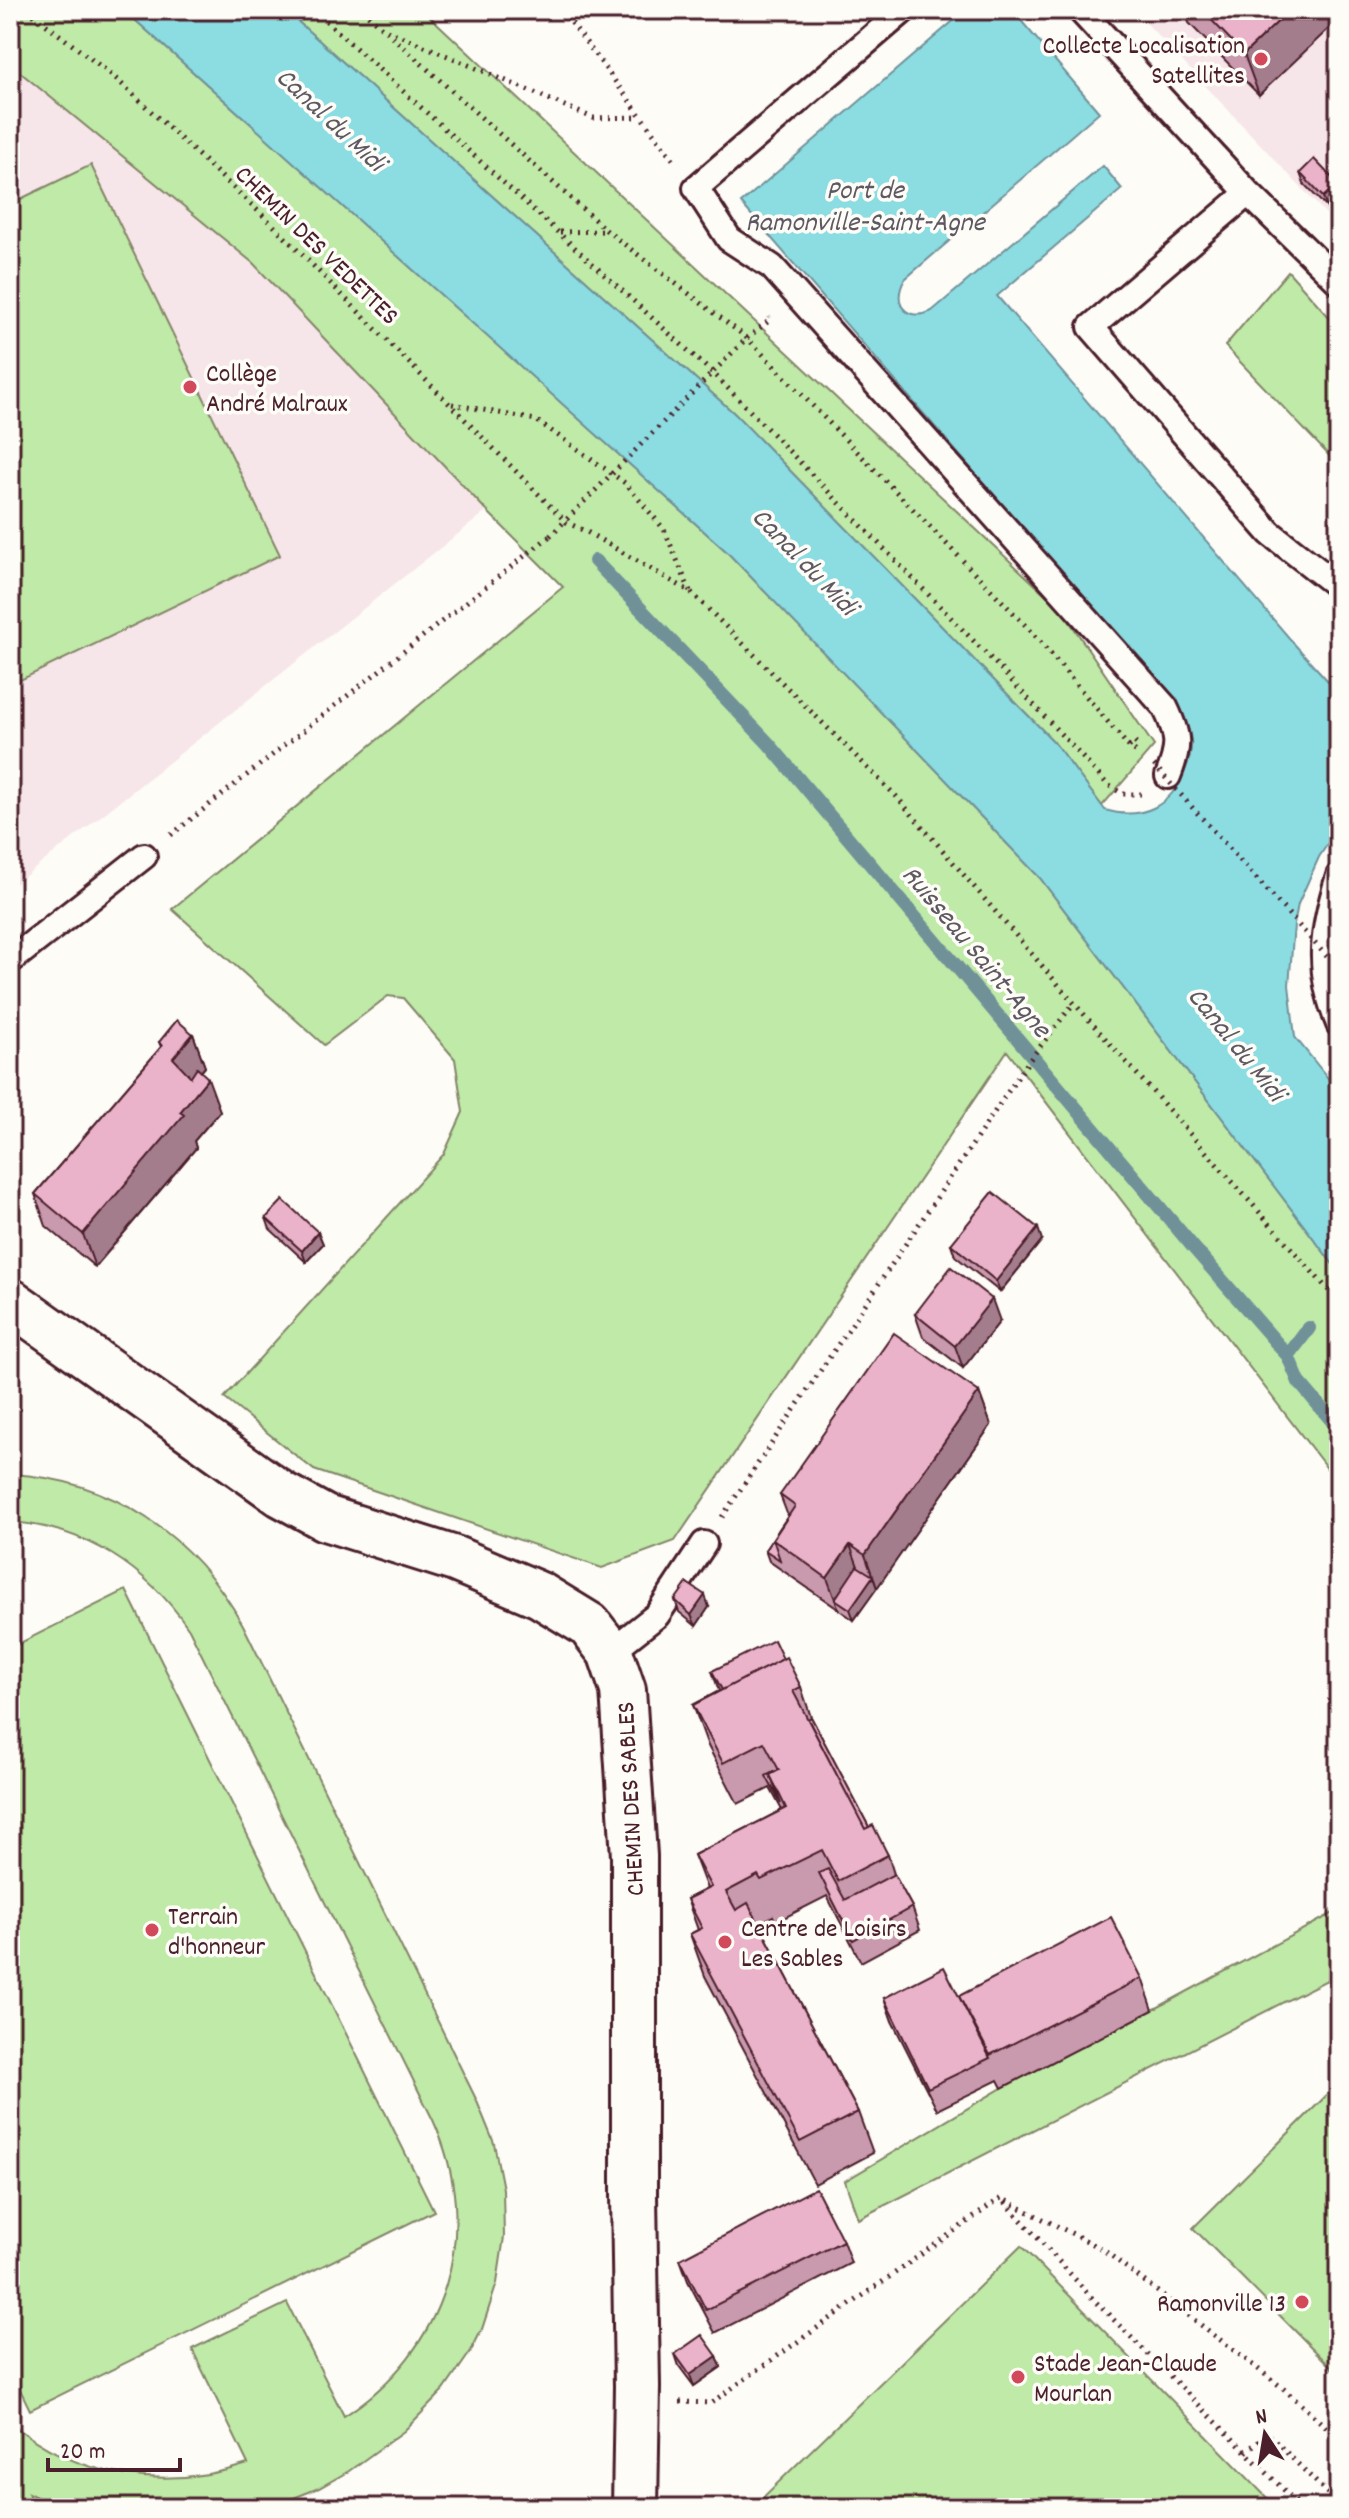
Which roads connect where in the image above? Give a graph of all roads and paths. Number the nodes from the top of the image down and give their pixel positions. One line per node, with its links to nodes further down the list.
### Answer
1 (27, 10): 16 (path, CHEMIN DES VEDETTES)
2 (314, 10): 12 (path)
3 (362, 10): 7 (path)
4 (562, 10): 8 (path)
5 (904, 10): 9 (lane)
6 (1080, 10): 10 (lane)
7 (382, 28): 8 (path); 11 (path)
8 (640, 117): 9 (path)
9 (696, 188): 20 (lane)
10 (1248, 193): 13 (lane); 18 (lane)
11 (607, 231): 12 (path); 15 (path)
12 (559, 232): 20 (path)
13 (1339, 282)
14 (770, 320): 15 (path)
15 (747, 338): 17 (path, bridge); 20 (path)
16 (451, 403): 17 (path, CHEMIN DES VEDETTES); 19 (path)
17 (566, 522): 19 (path, CHEMIN DES VEDETTES); 21 (path, bridge)
18 (1339, 587)
19 (691, 592): 25 (path)
20 (1158, 779): 24 (path, bridge)
21 (144, 856): 23 (lane)
22 (1339, 876): 26 (lane)
23 (10, 961)
24 (1339, 970)
25 (1074, 1003): 28 (path); 29 (path)
26 (1339, 1024)
27 (10, 1301): 30 (street, CHEMIN DES SABLES)
28 (1339, 1302)
29 (704, 1544): 30 (lane)
30 (610, 1652): 32 (street, CHEMIN DES SABLES)
31 (1001, 2198): 32 (path); 33 (path); 34 (path)
32 (637, 2386): 36 (street, CHEMIN DES SABLES)
33 (1339, 2439)
34 (1246, 2452): 35 (path); 37 (path)
35 (1339, 2505)
36 (635, 2508)
37 (1302, 2508)

